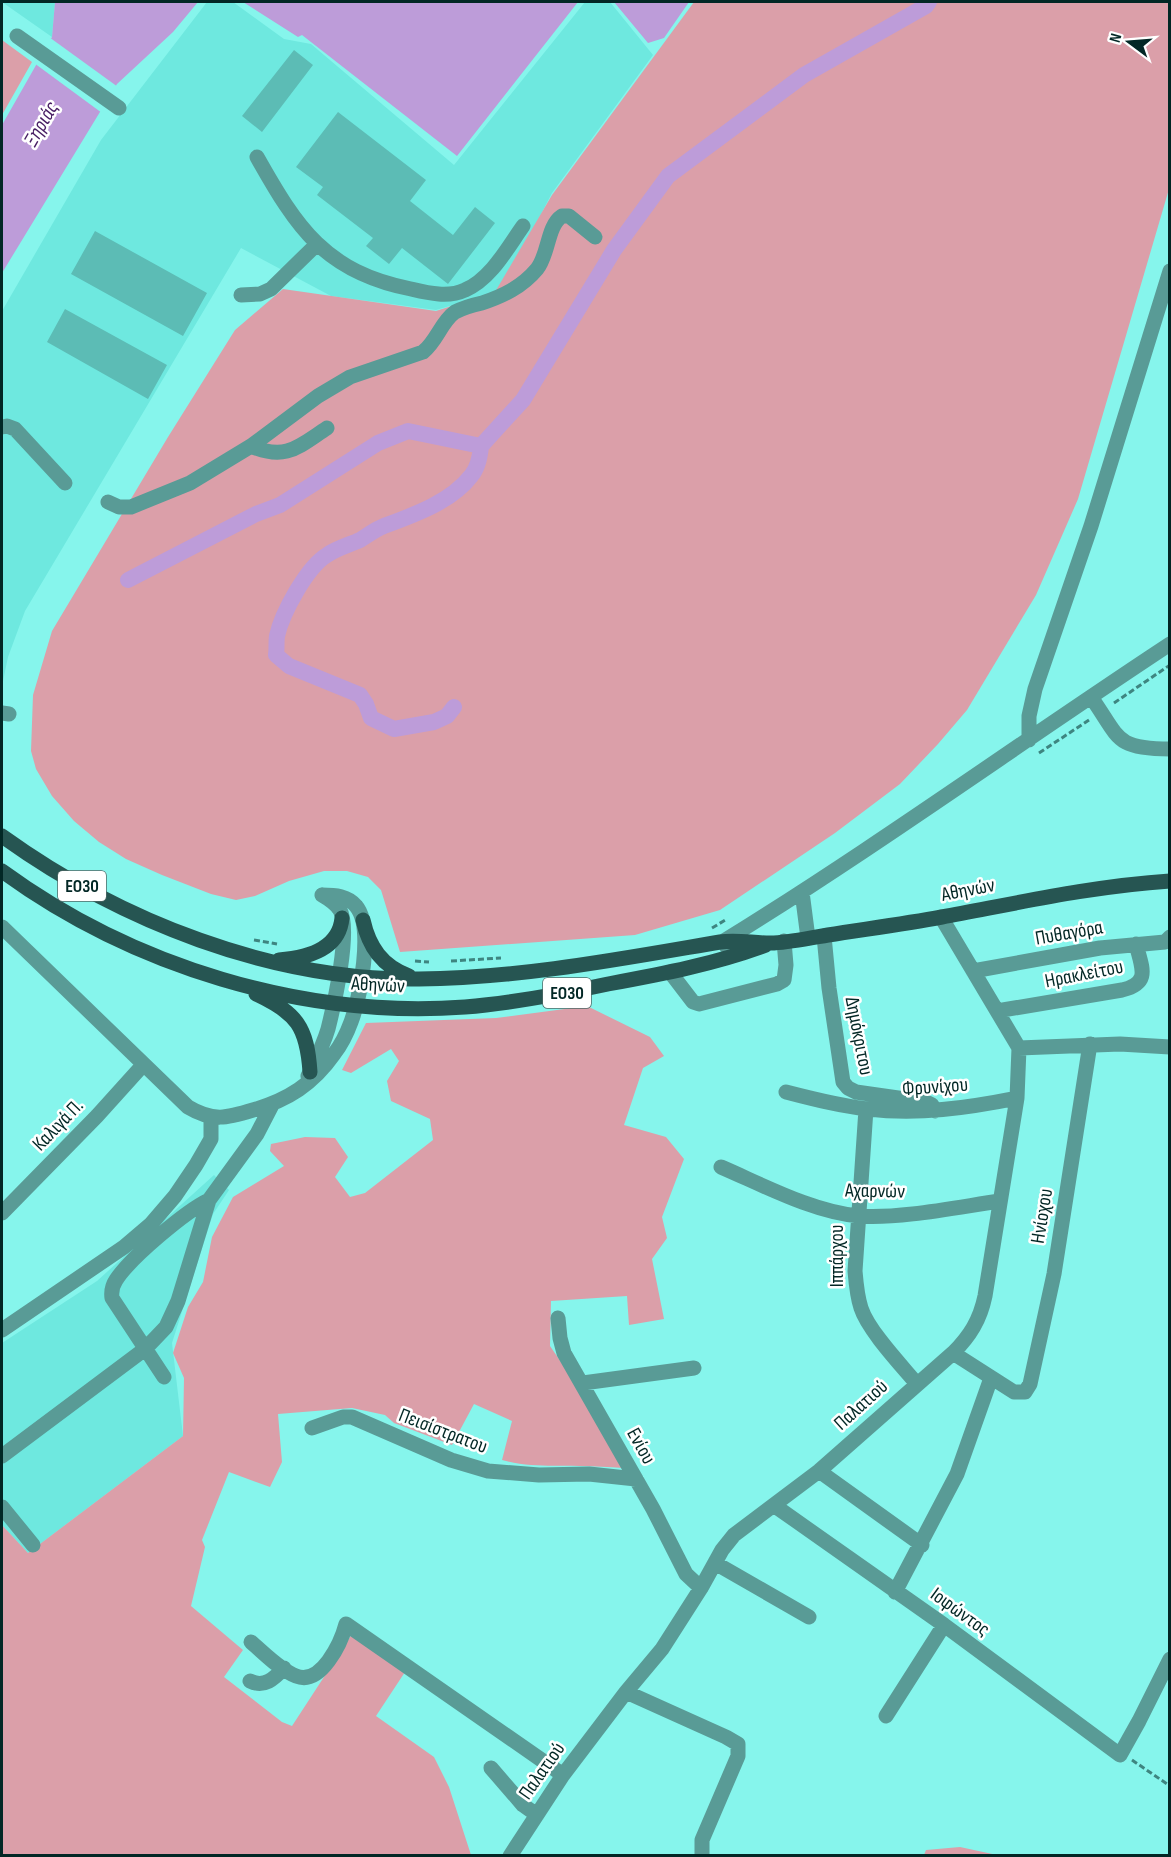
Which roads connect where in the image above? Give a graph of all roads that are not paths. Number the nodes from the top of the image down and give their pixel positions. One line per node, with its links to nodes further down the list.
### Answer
1 (17, 36): 2 (street)
2 (118, 108)
3 (256, 157): 6 (street)
4 (523, 225): 6 (street)
5 (595, 237): 11 (street)
6 (316, 245): 8 (street)
7 (1170, 271): 16 (street)
8 (241, 295)
9 (2, 427): 12 (street)
10 (327, 428): 11 (street)
11 (251, 446): 13 (street)
12 (64, 483)
13 (108, 502)
14 (1170, 644): 15 (street)
15 (1091, 697): 16 (street); 17 (street)
16 (1029, 740): 21 (street)
17 (1170, 749)
18 (2, 836): 32 (main road, Αθηνών / ΕΟ30)
19 (2, 871): 39 (main road, Αθηνών / ΕΟ30)
20 (1170, 881): 22 (main road, Αθηνών / ΕΟ30)
21 (802, 892): 28 (street); 29 (street)
22 (941, 917): 26 (main road, Αθηνών / ΕΟ30); 34 (street)
23 (342, 918): 24 (street); 32 (main road); 36 (street)
24 (363, 920): 37 (street); 38 (main road)
25 (2, 927): 46 (street)
26 (824, 936): 28 (main road, Αθηνών / ΕΟ30); 53 (street, Δημόκριτου)
27 (1170, 937): 31 (street, Πυθαγόρα)
28 (808, 938): 30 (main road, Αθηνών / ΕΟ30)
29 (724, 941): 30 (main road, Αθηνών / ΕΟ30); 33 (street); 38 (main road, Αθηνών / ΕΟ30)
30 (779, 942): 33 (main road, Αθηνών / ΕΟ30); 35 (street)
31 (1136, 944): 34 (street, Πυθαγόρα); 42 (street, Ηρακλείτου)
32 (258, 959): 36 (main road, Αθηνών / ΕΟ30)
33 (729, 959): 35 (main road, Αθηνών / ΕΟ30)
34 (973, 971): 42 (street)
35 (669, 972): 41 (main road, Αθηνών / ΕΟ30)
36 (339, 974): 37 (main road, Αθηνών / ΕΟ30); 40 (street)
37 (360, 976): 38 (main road, Αθηνών / ΕΟ30); 41 (street)
38 (417, 980)
39 (239, 982): 40 (main road, Αθηνών / ΕΟ30); 47 (main road)
40 (333, 1004): 41 (main road, Αθηνών / ΕΟ30); 47 (street)
41 (356, 1006): 48 (street)
42 (997, 1011): 45 (street)
43 (1090, 1044): 44 (street); 45 (street); 66 (street, Ηνίοχου)
44 (1170, 1047)
45 (1019, 1048): 50 (street, Παλατιού)
46 (143, 1065): 54 (street); 58 (street, Καλιγά Π.)
47 (310, 1072): 48 (street)
48 (303, 1089): 51 (street)
49 (786, 1092): 52 (street, Φρυνίχου)
50 (1017, 1098): 53 (street, Φρυνίχου); 57 (street, Παλατιού)
51 (272, 1105): 54 (street); 56 (street)
52 (866, 1109): 53 (street, Φρυνίχου); 59 (street, Ιππάρχου)
53 (935, 1111)
54 (212, 1118): 61 (street)
55 (721, 1167): 59 (street, Αχαρνών)
56 (209, 1200): 62 (street); 62 (street)
57 (1000, 1201): 59 (street, Αχαρνών); 63 (street, Παλατιού)
58 (2, 1213)
59 (858, 1215): 68 (street, Ιππάρχου)
60 (558, 1318): 67 (street, Ενίου)
61 (2, 1330)
62 (145, 1349): 65 (street); 70 (street)
63 (953, 1353): 66 (street); 68 (street, Παλατιού)
64 (694, 1368): 67 (street)
65 (164, 1377)
66 (991, 1378): 76 (street)
67 (583, 1383): 72 (street, Ενίου)
68 (916, 1384): 71 (street, Παλατιού)
69 (312, 1428): 72 (street, Πεισίστρατου)
70 (2, 1456)
71 (819, 1472): 73 (street, Παλατιού); 76 (street)
72 (636, 1479): 78 (street, Ενίου)
73 (775, 1506): 77 (street, Παλατιού); 79 (street, Ιοφώντος)
74 (2, 1507): 75 (street)
75 (33, 1545)
76 (921, 1545): 79 (street)
77 (715, 1563): 78 (street, Παλατιού); 80 (street)
78 (701, 1588): 86 (street, Παλατιού)
79 (895, 1592): 81 (street, Ιοφώντος)
80 (809, 1617)
81 (944, 1625): 83 (street, Ιοφώντος); 87 (street)
82 (251, 1642): 84 (street)
83 (1170, 1659)
84 (284, 1668): 85 (street); 89 (street)
85 (250, 1681)
86 (626, 1692): 89 (street, Παλατιού); 92 (street)
87 (886, 1716)
88 (491, 1768): 90 (street)
89 (563, 1775): 90 (street, Παλατιού)
90 (537, 1815): 91 (street, Παλατιού)
91 (510, 1856)
92 (702, 1856)

